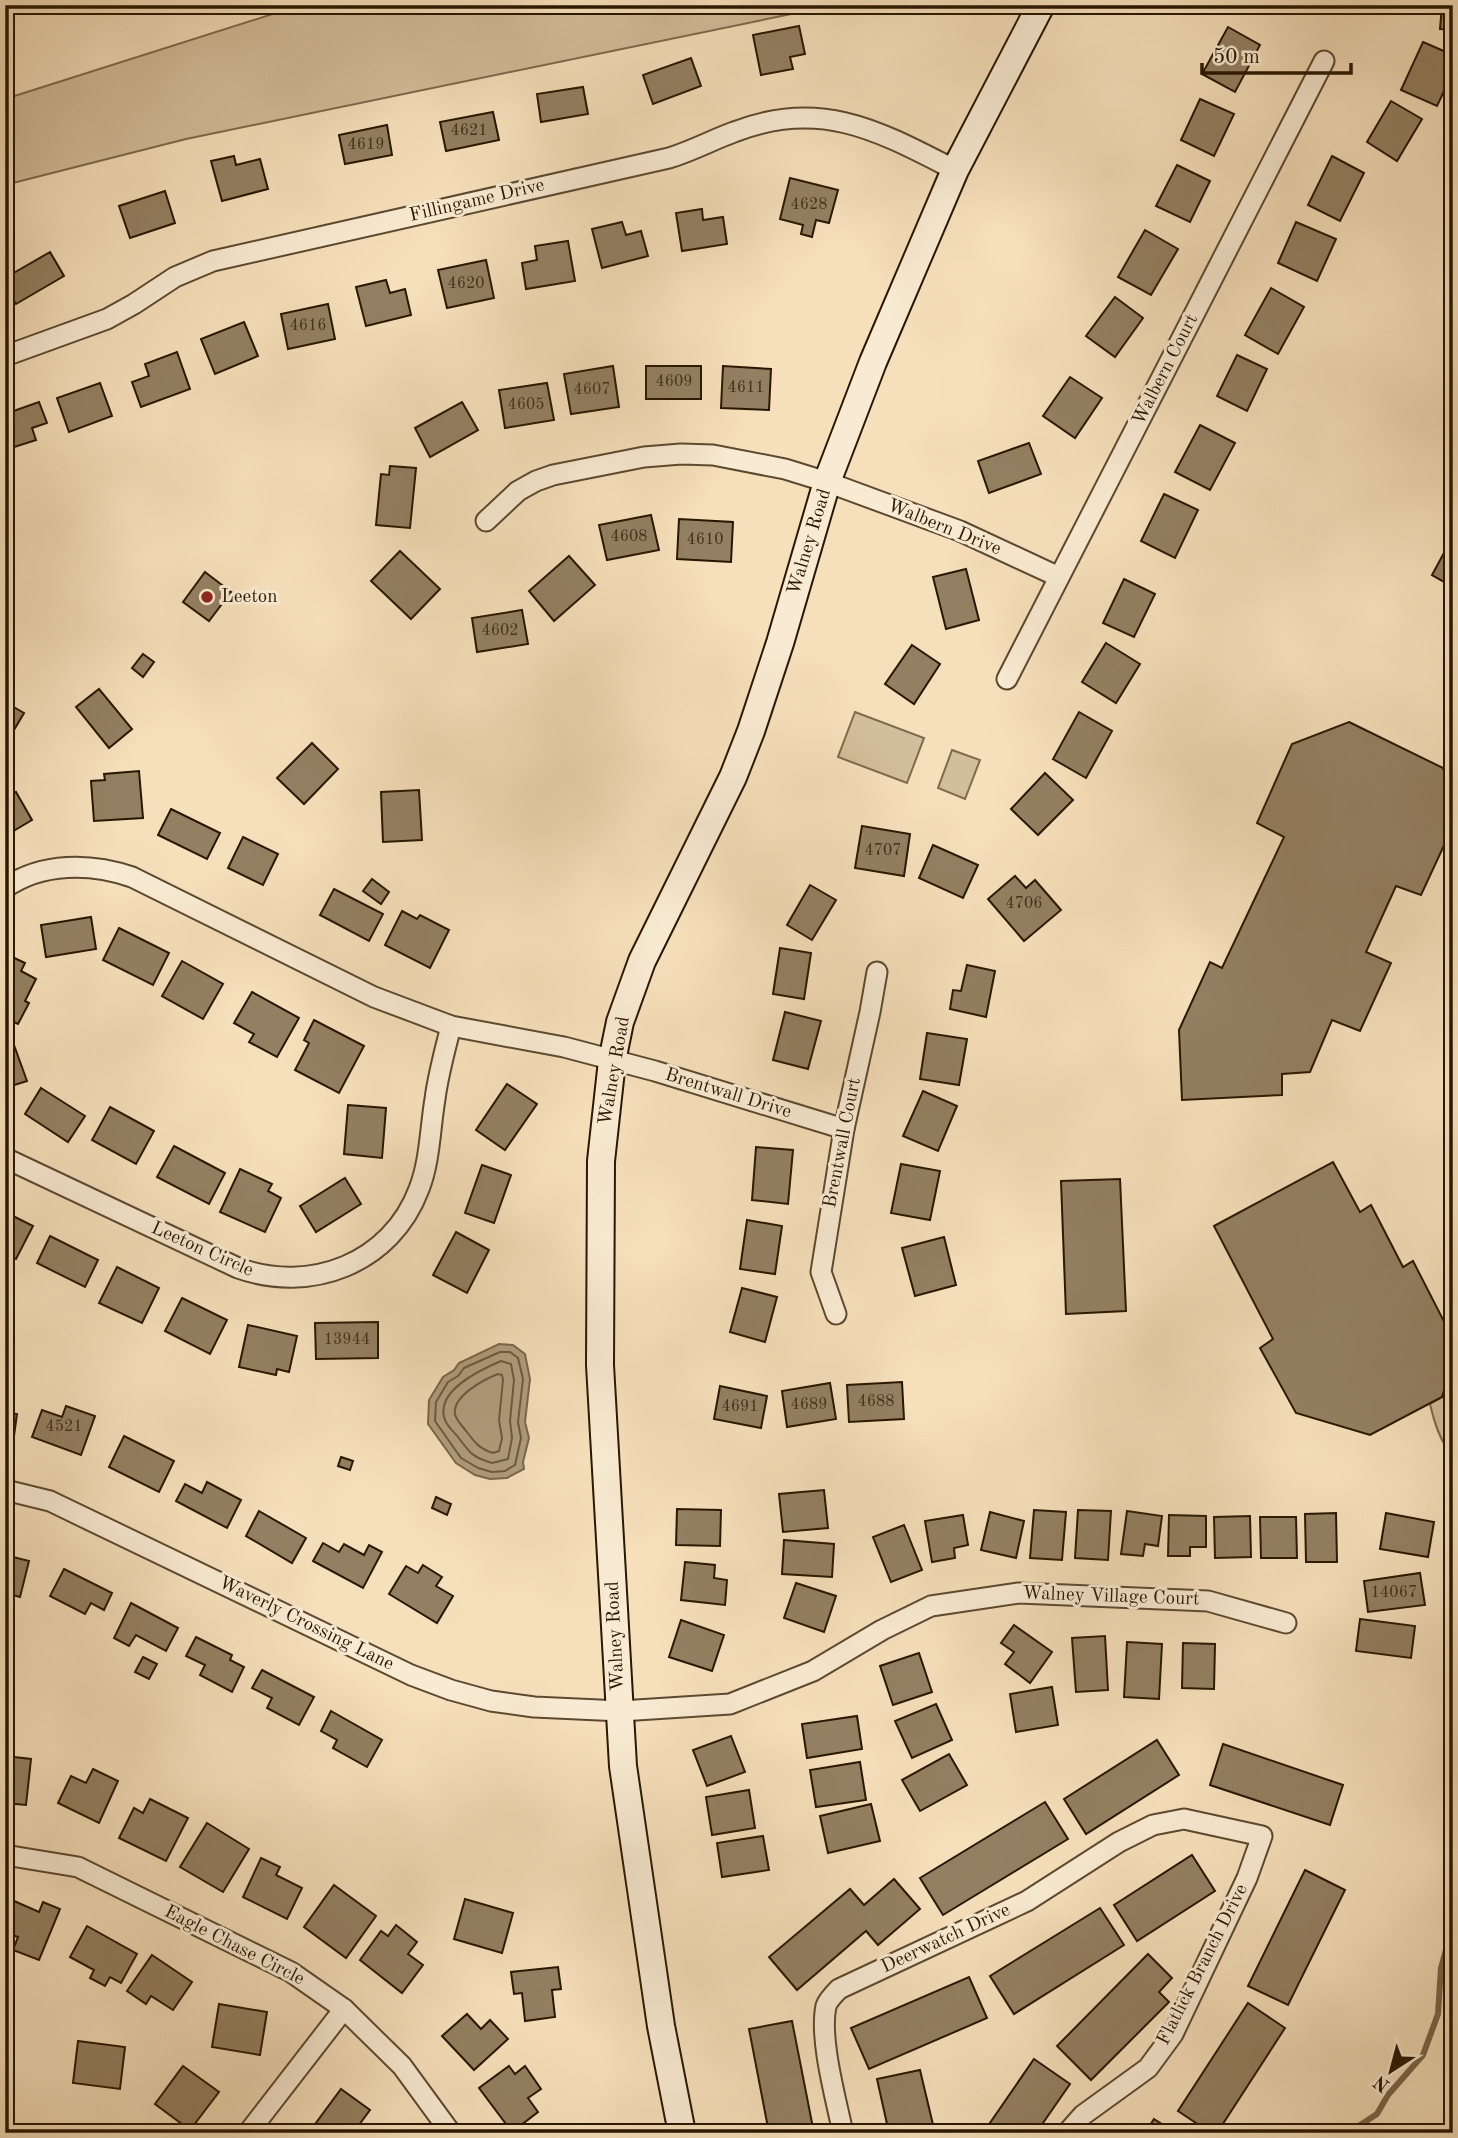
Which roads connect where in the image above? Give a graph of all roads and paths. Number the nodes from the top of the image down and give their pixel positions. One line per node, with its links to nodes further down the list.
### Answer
1 (1041, 5): 3 (main road, Walney Road)
2 (1324, 61): 7 (street, Walbern Court)
3 (955, 170): 4 (street, Fillingame Drive); 5 (main road, Walney Road)
4 (5, 356)
5 (827, 482): 6 (street, Walbern Drive); 7 (street, Walbern Drive); 12 (main road, Walney Road)
6 (486, 522)
7 (1059, 578): 8 (street, Walbern Court)
8 (1007, 679)
9 (5, 888): 11 (street)
10 (877, 972): 13 (street, Brentwall Court)
11 (451, 1026): 12 (street); 14 (street, Leeton Circle)
12 (612, 1062): 13 (street, Brentwall Drive); 18 (main road, Walney Road)
13 (844, 1129): 15 (street, Brentwall Court)
14 (5, 1158)
15 (836, 1314)
16 (5, 1490): 18 (street, Waverly Crossing Lane)
17 (1286, 1623): 18 (street, Walney Village Court)
18 (621, 1711): 24 (main road, Walney Road)
19 (1184, 1819): 25 (street, Deerwatch Drive); 26 (street, Flatlick Branch Drive)
20 (5, 1855): 21 (street, Eagle Chase Circle)
21 (344, 2009): 22 (street); 23 (street, Eagle Chase Circle)
22 (248, 2133)
23 (451, 2133)
24 (682, 2133)
25 (843, 2133)
26 (1067, 2133)

